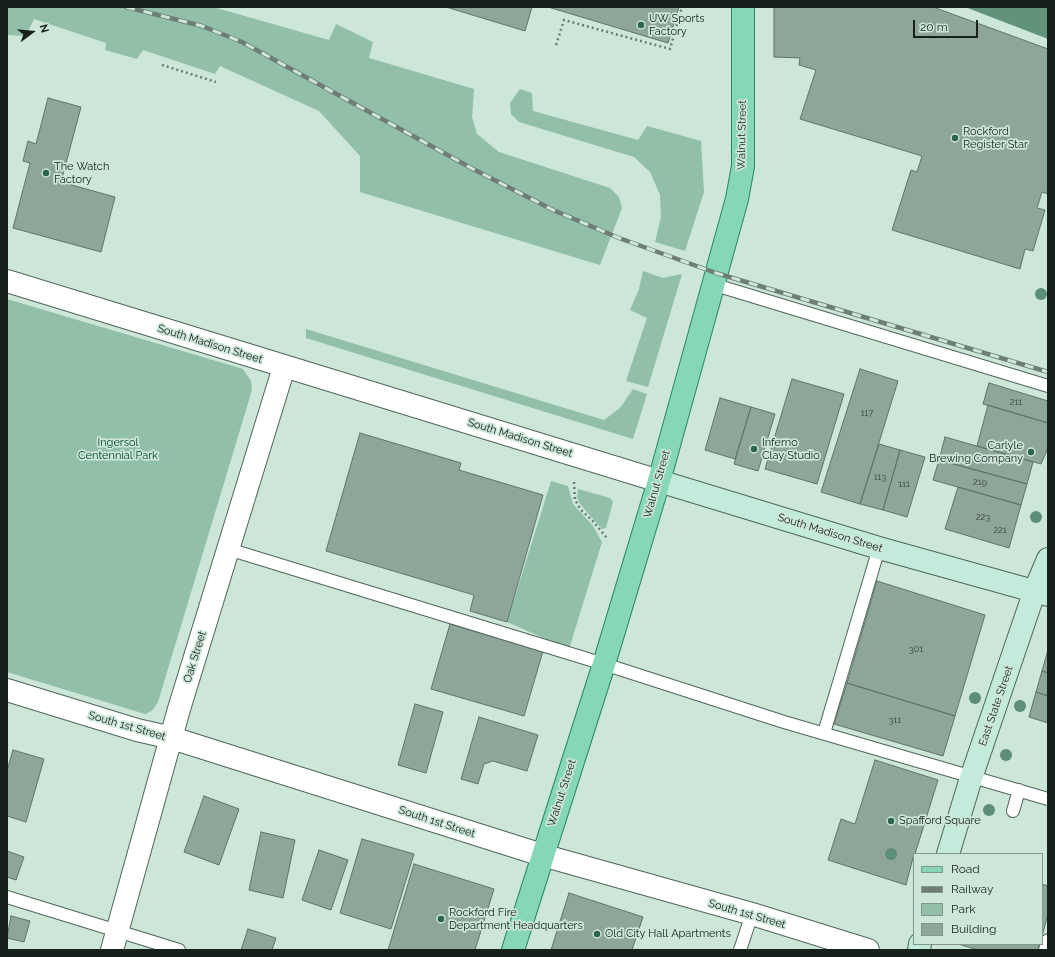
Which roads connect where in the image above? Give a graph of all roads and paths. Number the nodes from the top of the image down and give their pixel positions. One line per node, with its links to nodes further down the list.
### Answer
1 (682, 7): 3 (path)
2 (743, 7): 7 (main road, Walnut Street)
3 (556, 45)
4 (162, 65): 5 (path)
5 (216, 82)
6 (7, 281): 8 (street, South Madison Street)
7 (712, 284): 9 (lane); 10 (main road, Walnut Street)
8 (284, 367): 10 (street, South Madison Street); 14 (street, Oak Street)
9 (1048, 386)
10 (659, 481): 13 (street, South Madison Street); 17 (main road, Walnut Street)
11 (574, 482): 12 (path)
12 (607, 538)
13 (879, 548): 16 (street, South Madison Street); 19 (lane)
14 (228, 549): 17 (lane); 20 (street, Oak Street)
15 (1048, 559): 16 (street, East State Street)
16 (1042, 592): 21 (street, East State Street)
17 (604, 664): 19 (lane); 26 (main road, Walnut Street)
18 (7, 690): 20 (street, South 1st Street)
19 (824, 733): 21 (lane)
20 (172, 738): 26 (street, South 1st Street); 30 (street, Oak Street)
21 (971, 778): 22 (lane); 25 (street, East State Street)
22 (1019, 790): 23 (lane); 24 (lane)
23 (1048, 799)
24 (1013, 811)
25 (948, 853)
26 (542, 855): 28 (street, South 1st Street); 32 (main road, Walnut Street)
27 (7, 897): 30 (lane)
28 (752, 914): 33 (lane); 34 (street, South 1st Street)
29 (1048, 940): 35 (lane)
30 (115, 941): 31 (lane)
31 (179, 950)
32 (514, 950)
33 (740, 950)
34 (868, 950)
35 (1045, 950)

